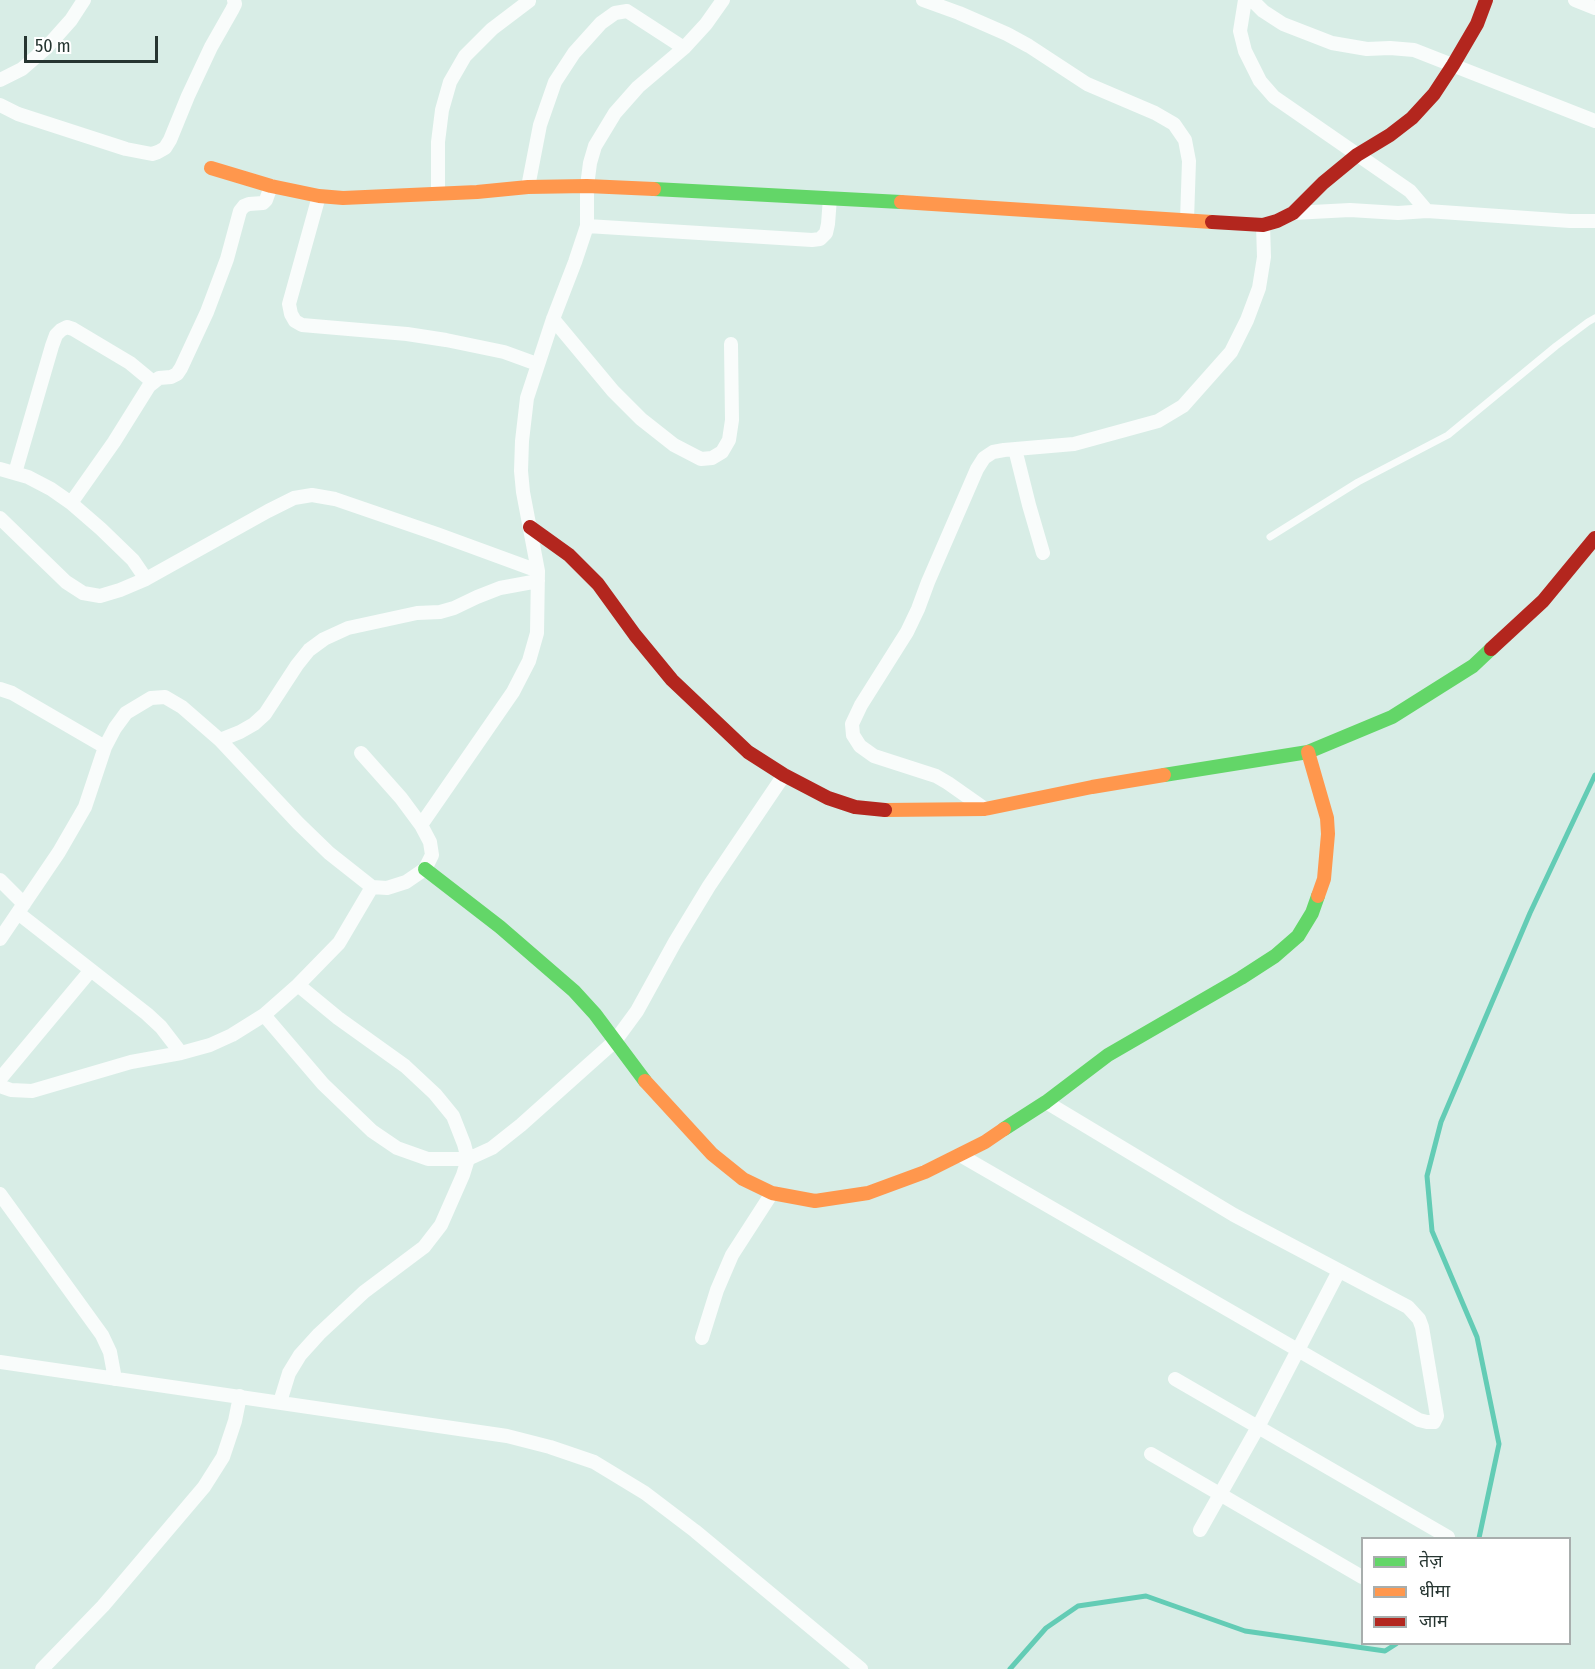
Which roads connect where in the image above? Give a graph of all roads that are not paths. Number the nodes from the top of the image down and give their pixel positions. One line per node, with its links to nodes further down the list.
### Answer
1 (84, 0): 13 (street)
2 (234, 0): 14 (street)
3 (723, 0): 11 (street)
4 (923, 0): 26 (street)
5 (1245, 0): 16 (street)
6 (1252, 0): 12 (street)
7 (1486, 0): 12 (street)
8 (1575, 0): 10 (street)
9 (529, 1): 21 (street)
10 (1595, 8)
11 (684, 48): 19 (street); 20 (street)
12 (1453, 65): 15 (street); 16 (street)
13 (0, 80)
14 (0, 105)
15 (1595, 120)
16 (1357, 155): 24 (street); 25 (street)
17 (211, 168): 18 (street)
18 (271, 186): 22 (street); 34 (street)
19 (587, 186): 20 (street); 23 (street); 29 (street)
20 (528, 187): 21 (street)
21 (438, 193): 22 (street)
22 (320, 196): 33 (street)
23 (830, 198): 26 (street); 29 (street)
24 (1427, 211): 25 (street); 27 (street)
25 (1293, 213): 28 (street)
26 (1187, 220): 28 (street)
27 (1595, 221)
28 (1263, 225): 35 (street)
29 (587, 226): 31 (street)
30 (1595, 318): 41 (lane)
31 (553, 319): 32 (street); 33 (street)
32 (731, 344)
33 (537, 364): 40 (street)
34 (153, 382): 37 (street); 38 (street)
35 (1014, 448): 43 (street); 52 (street)
36 (0, 469): 37 (street)
37 (15, 473): 38 (street)
38 (70, 503): 44 (street)
39 (0, 518): 44 (street)
40 (530, 527): 45 (street); 51 (street)
41 (1270, 537)
42 (1595, 538): 49 (street)
43 (1043, 553)
44 (140, 570): 45 (street)
45 (538, 576): 47 (street); 53 (street)
46 (0, 689): 48 (street)
47 (220, 740): 48 (street); 56 (street)
48 (105, 747): 57 (street)
49 (1308, 752): 52 (street); 66 (street)
50 (361, 753): 53 (street)
51 (784, 776): 52 (street); 62 (street)
52 (985, 809)
53 (421, 825): 54 (street)
54 (425, 869): 56 (street); 62 (street)
55 (0, 880): 57 (street)
56 (372, 887): 60 (street)
57 (21, 908): 58 (street); 59 (street)
58 (0, 939)
59 (91, 970): 63 (street); 64 (street)
60 (298, 985): 61 (street); 68 (street)
61 (264, 1015): 63 (street); 68 (street)
62 (615, 1041): 68 (street); 69 (street)
63 (181, 1053): 65 (street)
64 (0, 1079)
65 (0, 1086)
66 (1046, 1102): 67 (street); 71 (street)
67 (960, 1155): 69 (street); 73 (street)
68 (468, 1159): 78 (street)
69 (772, 1193): 72 (street)
70 (0, 1194): 75 (street)
71 (1339, 1271): 73 (street); 73 (street)
72 (702, 1338)
73 (1298, 1350): 79 (street)
74 (0, 1362): 75 (street)
75 (115, 1379): 77 (street)
76 (1175, 1379): 79 (street)
77 (240, 1396): 78 (street); 85 (street)
78 (280, 1402): 86 (street)
79 (1258, 1427): 81 (street); 83 (street)
80 (1150, 1454): 81 (street)
81 (1220, 1494): 82 (street); 84 (street)
82 (1200, 1530)
83 (1448, 1536)
84 (1361, 1576)
85 (42, 1669)
86 (861, 1669)

